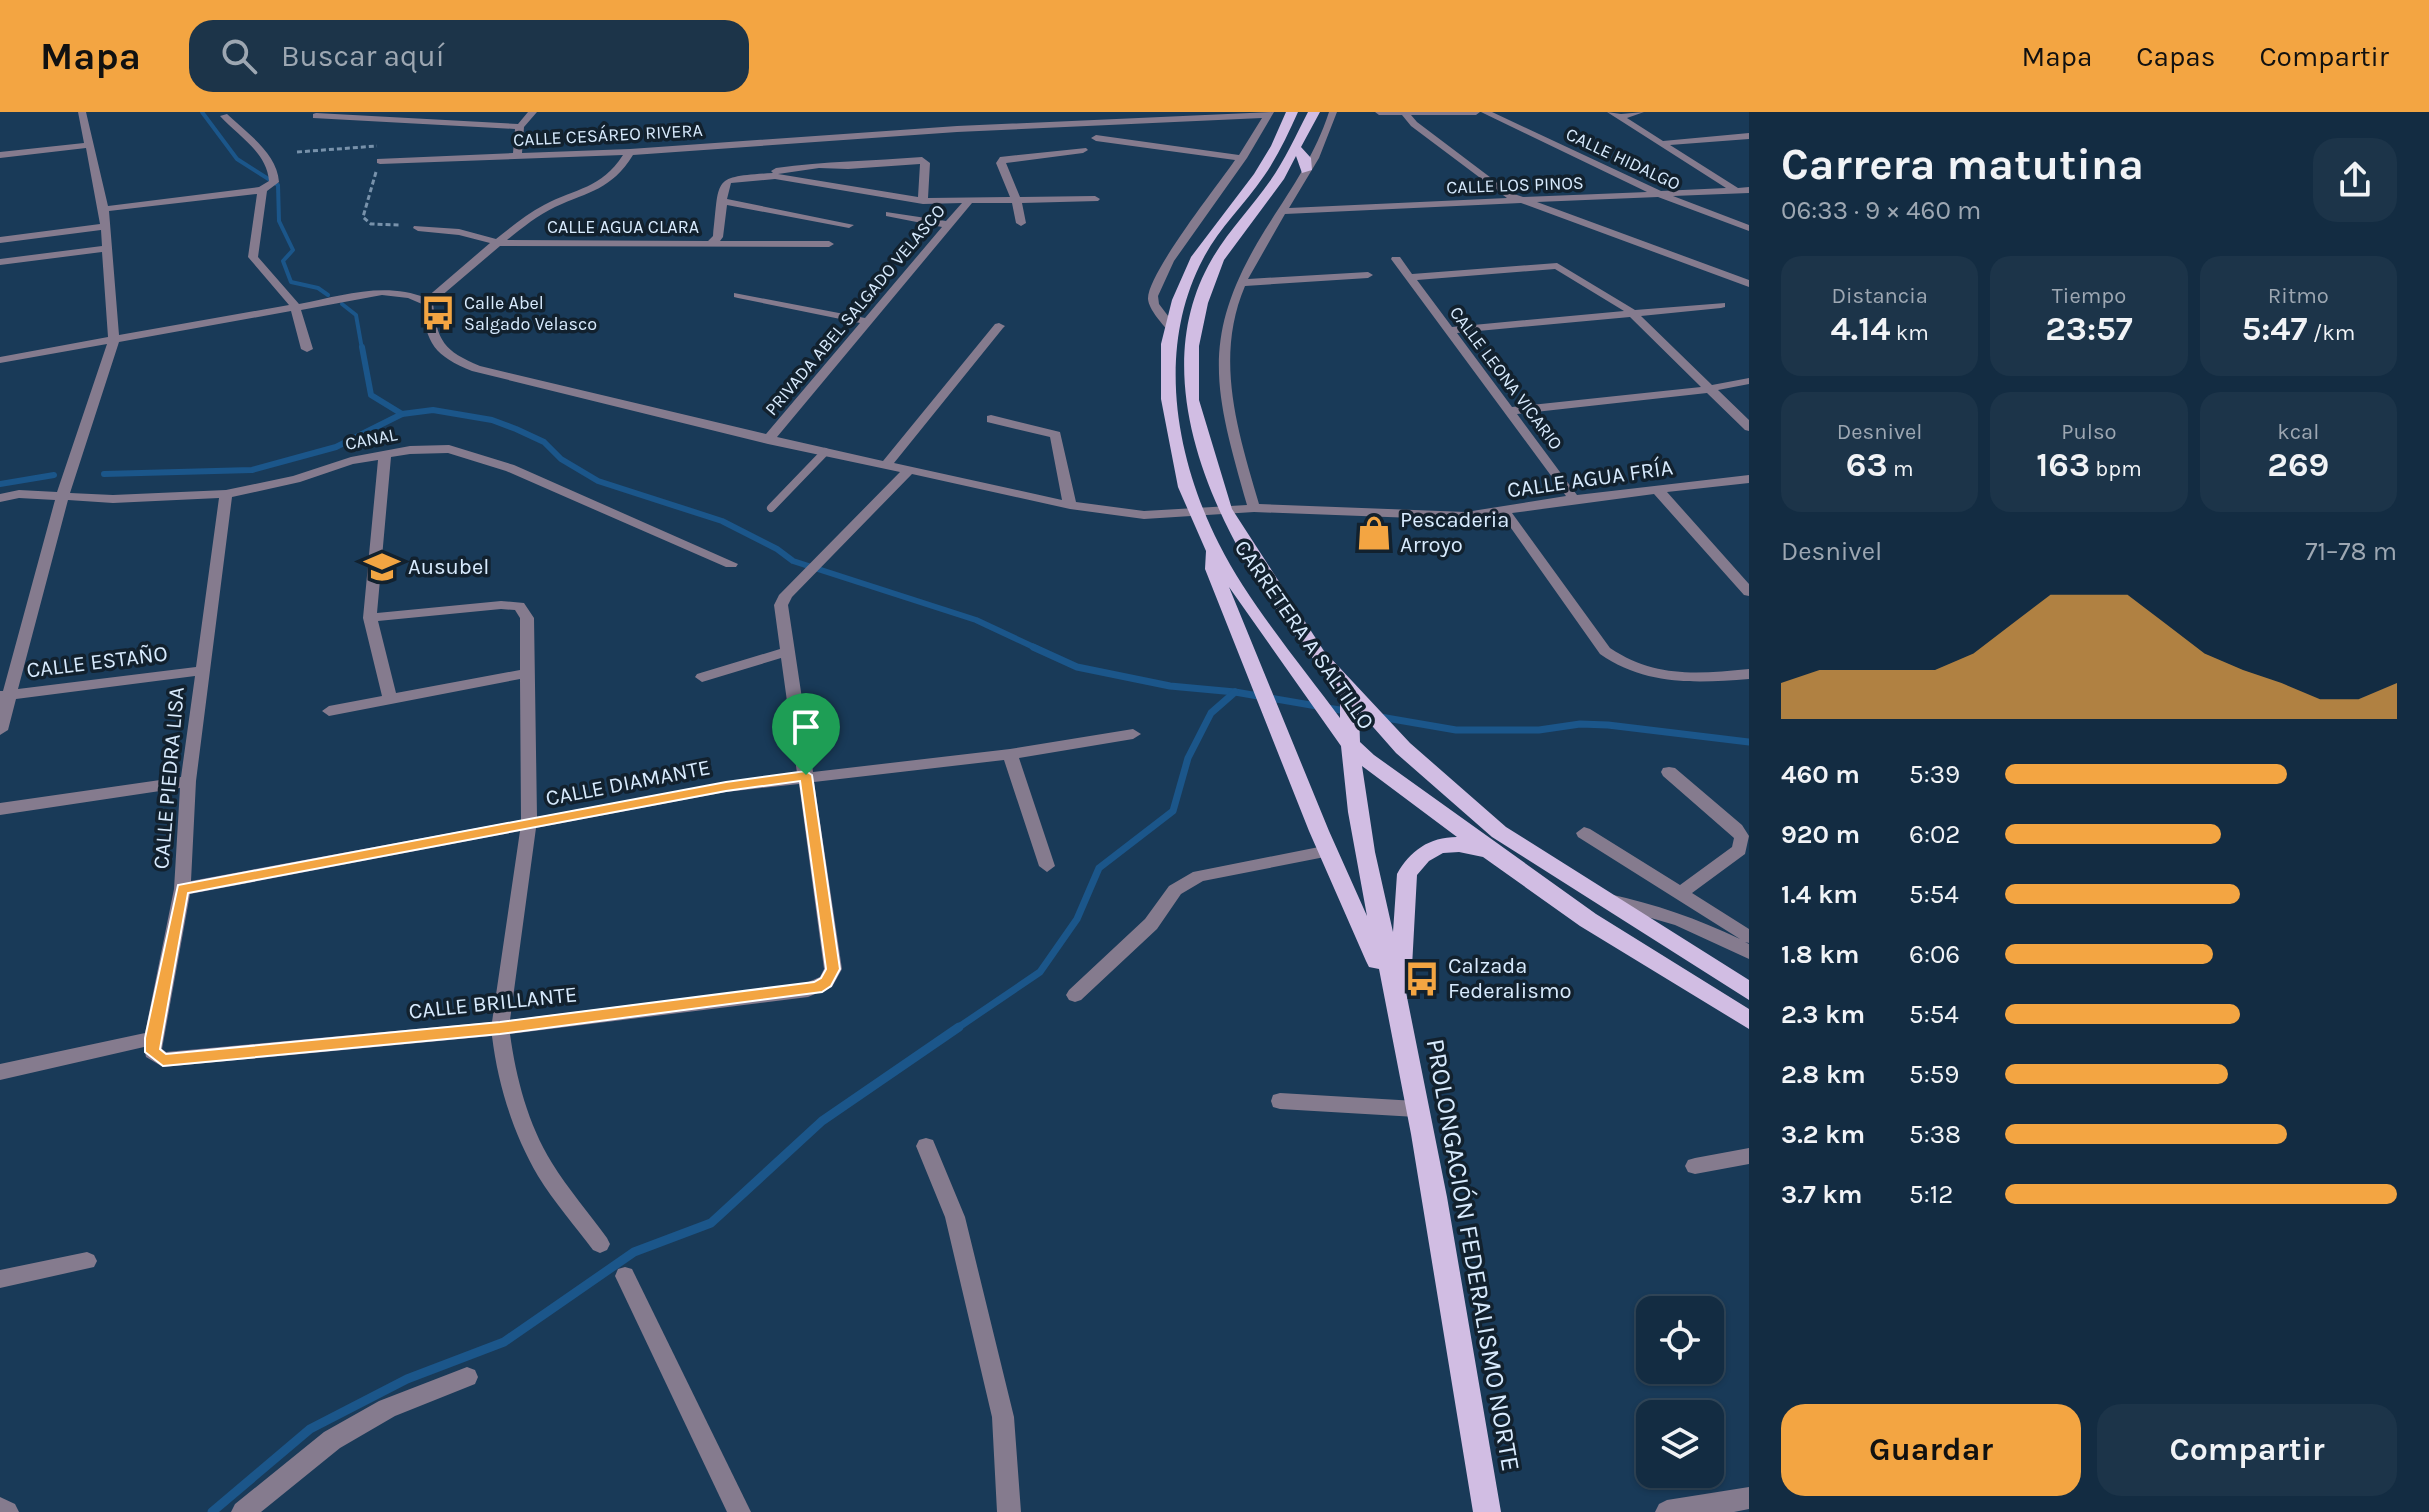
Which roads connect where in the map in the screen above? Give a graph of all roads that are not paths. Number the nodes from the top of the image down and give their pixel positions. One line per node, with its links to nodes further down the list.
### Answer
1 (82, 112): 20 (street)
2 (533, 112): 16 (street)
3 (1292, 112): 66 (main road, CARRETERA A SALTILLO)
4 (1314, 112): 22 (main road, CARRETERA A SALTILLO)
5 (1333, 112): 28 (street)
6 (1379, 112): 11 (street)
7 (1476, 112): 11 (street)
8 (1485, 112): 32 (street, CALLE HIDALGO)
9 (1640, 112): 12 (street)
10 (1269, 113): 23 (street, CALLE CESÁREO RIVERA); 26 (street)
11 (1406, 114): 37 (street)
12 (1616, 115): 19 (street)
13 (224, 116): 30 (street)
14 (316, 116): 15 (street)
15 (374, 116): 16 (street)
16 (520, 127): 25 (street)
17 (1749, 136): 19 (street)
18 (1096, 138): 26 (street)
19 (1664, 143): 31 (street)
20 (90, 145): 24 (street); 39 (street)
21 (1083, 150): 33 (street)
22 (1297, 150): 28 (main road); 90 (main road, CARRETERA A SALTILLO)
23 (630, 152): 25 (street, CALLE CESÁREO RIVERA); 50 (street)
24 (0, 155)
25 (517, 155): 27 (street, CALLE CESÁREO RIVERA)
26 (1242, 158): 66 (street)
27 (380, 161)
28 (1306, 170): 40 (street)
29 (739, 178): 35 (street); 36 (street); 36 (street)
30 (262, 190): 39 (street); 62 (street)
31 (1743, 190): 32 (street, CALLE LOS PINOS)
32 (1661, 195): 37 (street, CALLE LOS PINOS); 47 (street, CALLE HIDALGO)
33 (1016, 199): 34 (street); 38 (street); 42 (street)
34 (1095, 199)
35 (721, 201): 43 (street); 49 (street)
36 (923, 201): 38 (street)
37 (1525, 201): 40 (street, CALLE LOS PINOS); 58 (street)
38 (968, 202): 44 (street, PRIVADA ABEL SALGADO VELASCO)
39 (104, 209): 45 (street)
40 (1282, 211): 57 (street)
41 (890, 214): 44 (street)
42 (1021, 223)
43 (849, 225)
44 (950, 225): 64 (street, PRIVADA ABEL SALGADO VELASCO)
45 (106, 226): 48 (street); 52 (street)
46 (418, 228): 50 (street, CALLE AGUA CLARA)
47 (1749, 228)
48 (0, 240)
49 (713, 241): 50 (street, CALLE AGUA CLARA); 51 (street, CALLE AGUA CLARA)
50 (501, 243): 60 (street)
51 (829, 244)
52 (108, 248): 54 (street); 68 (street)
53 (1396, 259): 56 (street, CALLE LEONA VICARIO)
54 (0, 262)
55 (1368, 275): 57 (street)
56 (1409, 277): 63 (street); 67 (street, CALLE LEONA VICARIO)
57 (1240, 283): 89 (street)
58 (1749, 284)
59 (738, 295): 64 (street)
60 (427, 302): 62 (street); 76 (street)
61 (1721, 305): 63 (street)
62 (295, 306): 68 (street); 69 (street)
63 (1634, 314): 67 (street); 72 (street)
64 (869, 322): 76 (street, PRIVADA ABEL SALGADO VELASCO)
65 (999, 326): 79 (street)
66 (1172, 329): 92 (main road, CARRETERA A SALTILLO)
67 (1448, 331): 73 (street, CALLE LEONA VICARIO)
68 (114, 340): 70 (street); 84 (street)
69 (307, 349)
70 (0, 360)
71 (1749, 381): 72 (street)
72 (1706, 389): 73 (street); 75 (street)
73 (1508, 411): 86 (street, CALLE LEONA VICARIO)
74 (991, 419): 87 (street)
75 (1749, 427)
76 (768, 440): 77 (street)
77 (825, 452): 79 (street); 88 (lane)
78 (385, 455): 83 (street, CANAL); 94 (street, CANAL); 96 (street)
79 (886, 465): 80 (street)
80 (909, 470): 87 (street); 97 (street)
81 (1749, 479): 82 (street, CALLE AGUA FRÍA)
82 (1658, 490): 86 (street, CALLE AGUA FRÍA); 95 (street)
83 (226, 494): 84 (street, CANAL); 98 (street, CALLE PIEDRA LISA)
84 (62, 497): 85 (street, CANAL); 103 (street)
85 (0, 498)
86 (1574, 499): 91 (street, CALLE AGUA FRÍA)
87 (1070, 505): 92 (street)
88 (771, 508)
89 (1254, 508): 90 (street, CALLE AGUA FRÍA); 91 (street, CALLE AGUA FRÍA)
90 (1224, 509): 92 (street, CALLE AGUA FRÍA); 102 (main road, CARRETERA A SALTILLO)
91 (1504, 510): 100 (street)
92 (1196, 511): 93 (main road, CARRETERA A SALTILLO)
93 (1211, 546): 107 (main road, CARRETERA A SALTILLO); 116 (main road, PROLONGACIÓN FEDERALISMO NORTE)
94 (731, 564)
95 (1749, 592)
96 (370, 618): 99 (street); 104 (street)
97 (788, 651): 101 (street); 111 (street)
98 (200, 671): 103 (street, CALLE ESTAÑO); 112 (street, CALLE PIEDRA LISA)
99 (529, 673): 104 (street); 114 (street)
100 (1749, 674)
101 (702, 677)
102 (1349, 691): 107 (main road, PROLONGACIÓN FEDERALISMO NORTE); 121 (main road, CARRETERA A SALTILLO)
103 (4, 695): 106 (street)
104 (390, 699): 105 (street)
105 (329, 711)
106 (0, 730)
107 (1344, 730): 117 (main road, CARRETERA A SALTILLO); 126 (main road, PROLONGACIÓN FEDERALISMO NORTE)
108 (1133, 734): 109 (street, CALLE DIAMANTE)
109 (1010, 754): 111 (street, CALLE DIAMANTE); 118 (street)
110 (1669, 772): 120 (street)
111 (806, 775): 114 (street, CALLE DIAMANTE); 128 (street, CALLE BRILLANTE)
112 (188, 781): 113 (street); 119 (street, CALLE PIEDRA LISA)
113 (0, 809)
114 (529, 824): 119 (street, CALLE DIAMANTE); 128 (street)
115 (1584, 833): 120 (street)
116 (1329, 851): 125 (street); 126 (main road, PROLONGACIÓN FEDERALISMO NORTE)
117 (1492, 853): 126 (main road); 127 (main road, CARRETERA A SALTILLO)
118 (1047, 866)
119 (182, 889): 129 (street, CALLE PIEDRA LISA)
120 (1682, 892): 122 (street)
121 (1604, 899): 123 (street); 124 (main road, CARRETERA A SALTILLO)
122 (1749, 937)
123 (1749, 952)
124 (1749, 991)
125 (1075, 995)
126 (1399, 1008): 132 (main road, PROLONGACIÓN FEDERALISMO NORTE)
127 (1749, 1020)
128 (500, 1028): 129 (street, CALLE BRILLANTE); 136 (street)
129 (153, 1038): 130 (street)
130 (0, 1072)
131 (1280, 1101): 132 (street)
132 (1416, 1109): 147 (main road, PROLONGACIÓN FEDERALISMO NORTE)
133 (926, 1146): 146 (street)
134 (1749, 1156): 135 (street)
135 (1695, 1166)
136 (600, 1244)
137 (87, 1261): 139 (street)
138 (625, 1276): 145 (street)
139 (0, 1279)
140 (467, 1377): 144 (street)
141 (1749, 1498): 148 (street)
142 (0, 1509): 143 (street)
143 (7, 1512)
144 (243, 1512)
145 (739, 1512)
146 (1009, 1512)
147 (1487, 1512)
148 (1667, 1512)

